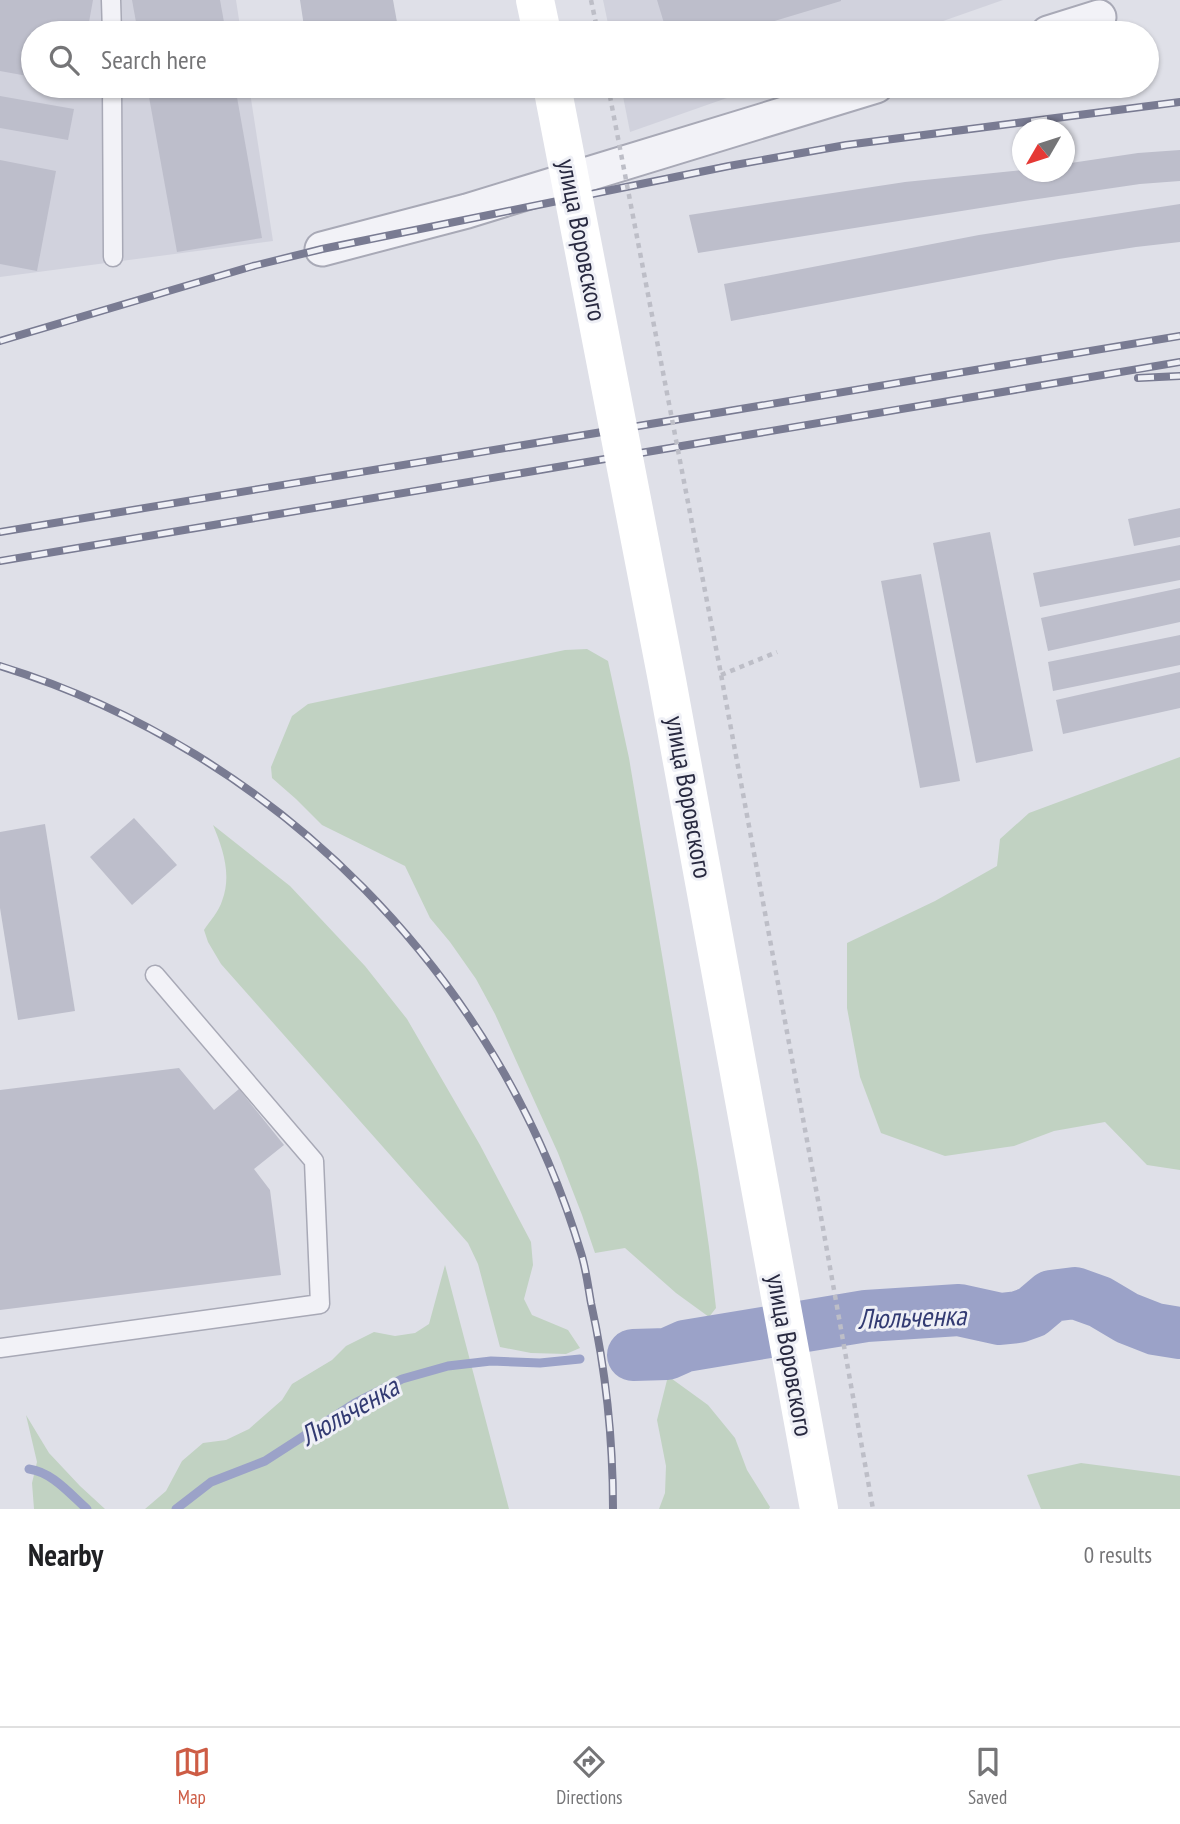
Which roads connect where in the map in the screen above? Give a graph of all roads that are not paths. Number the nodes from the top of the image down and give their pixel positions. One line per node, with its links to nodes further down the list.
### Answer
1 (111, 0): 4 (lane)
2 (535, 0): 5 (main road)
3 (1099, 18): 6 (street)
4 (112, 21)
5 (539, 21)
6 (1089, 21)
7 (112, 98): 11 (lane)
8 (554, 98): 14 (main road, улица Воровского, bridge)
9 (837, 98): 10 (street)
10 (322, 249)
11 (113, 257)
12 (155, 975): 13 (lane)
13 (0, 1348)
14 (819, 1509)

